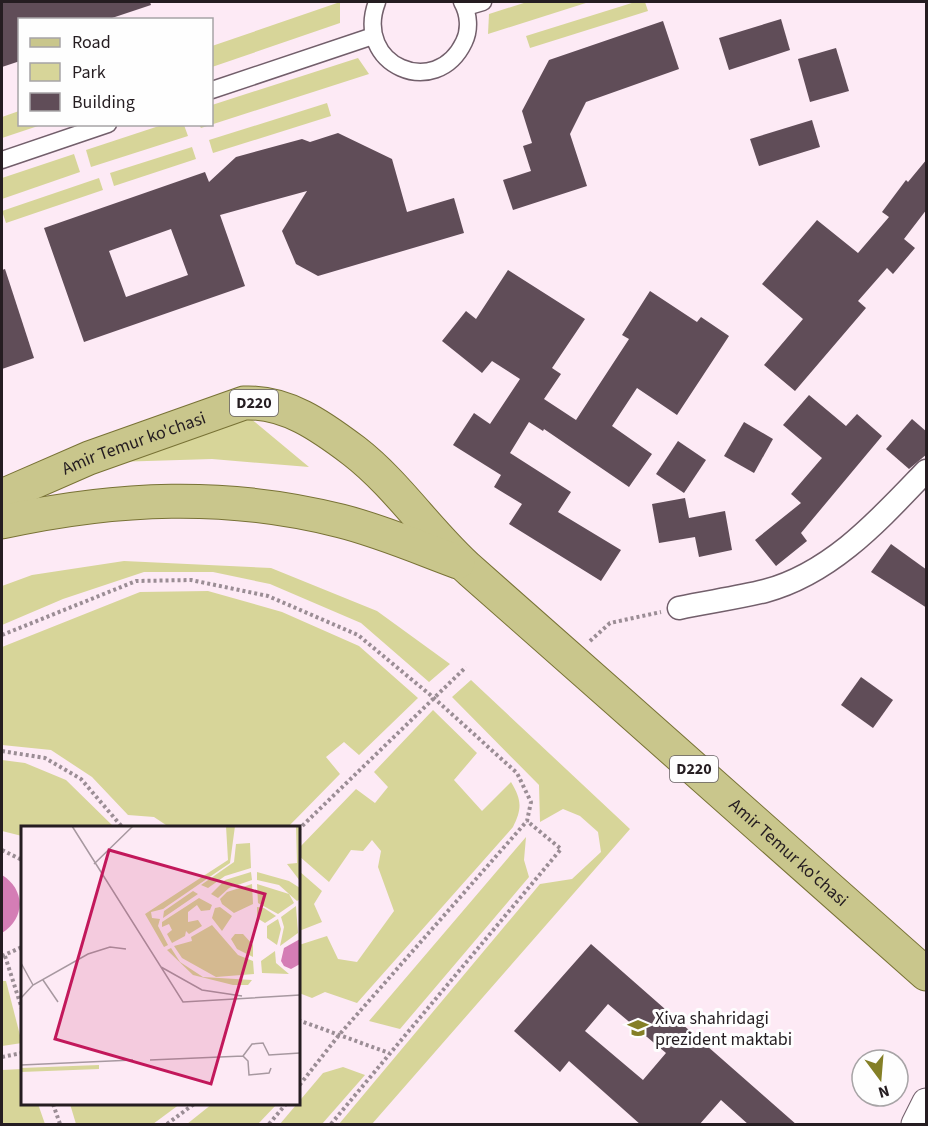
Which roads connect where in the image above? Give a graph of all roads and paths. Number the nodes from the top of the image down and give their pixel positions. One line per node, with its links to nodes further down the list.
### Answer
1 (377, 2): 4 (street)
2 (483, 2): 3 (street)
3 (464, 4): 4 (street)
4 (373, 36): 5 (street)
5 (213, 90)
6 (102, 126): 7 (street)
7 (2, 160)
8 (927, 471): 12 (street)
9 (2, 496): 11 (main road, Amir Temur ko'chasi / D220)
10 (2, 522): 11 (main road, Amir Temur ko'chasi / D220)
11 (462, 563): 25 (main road, Amir Temur ko'chasi / D220)
12 (679, 608): 14 (path)
13 (2, 635): 16 (path)
14 (590, 641)
15 (466, 667): 16 (path)
16 (434, 698): 18 (path); 20 (path)
17 (2, 751): 19 (path)
18 (527, 820): 28 (path); 30 (path)
19 (121, 826)
20 (300, 828)
21 (2, 850): 22 (path)
22 (21, 860)
23 (21, 947): 24 (path)
24 (3, 956): 26 (path)
25 (927, 974)
26 (21, 1006)
27 (300, 1021): 28 (path)
28 (339, 1035): 30 (path); 32 (path)
29 (21, 1053): 31 (path)
30 (389, 1053): 40 (path)
31 (2, 1057)
32 (300, 1084)
33 (927, 1102): 41 (street)
34 (53, 1105): 37 (path)
35 (193, 1105): 38 (path)
36 (285, 1105): 39 (path)
37 (60, 1125)
38 (167, 1125)
39 (269, 1125)
40 (330, 1125)
41 (915, 1125)

